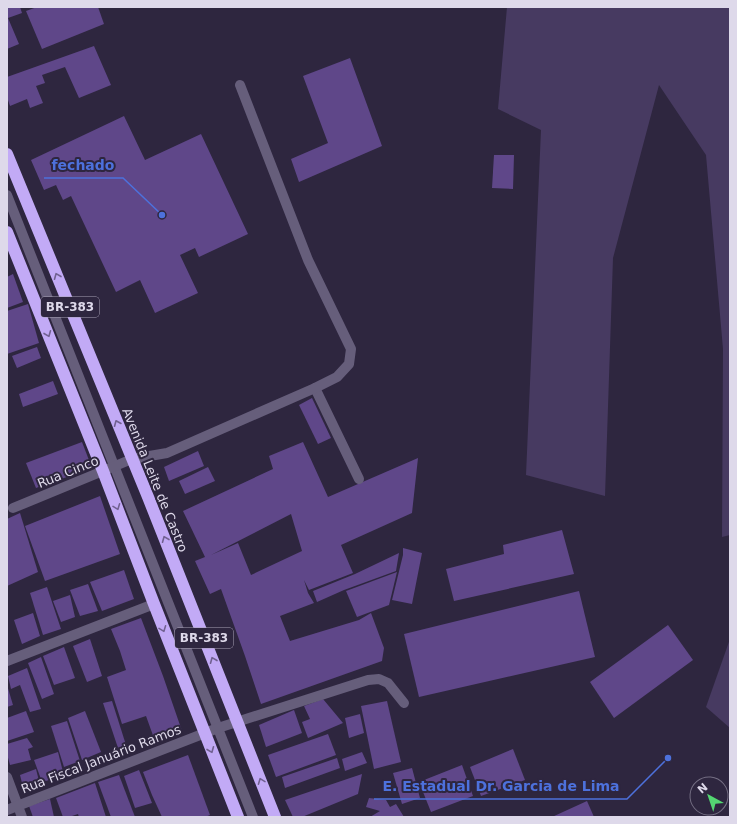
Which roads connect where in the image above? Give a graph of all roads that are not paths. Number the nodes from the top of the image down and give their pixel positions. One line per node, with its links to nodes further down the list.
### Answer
1 (240, 85): 5 (street, Rua Cinco)
2 (7, 154): 6 (highway, Avenida Leite de Castro / BR-383, one-way to 2)
3 (7, 195): 7 (street)
4 (7, 232): 8 (highway, BR-383, one-way to 8)
5 (315, 388): 6 (street, Rua Cinco); 9 (street)
6 (132, 459): 7 (street, Rua Cinco); 14 (highway, Avenida Leite de Castro / BR-383, one-way to 6)
7 (115, 466): 8 (street, Rua Cinco); 15 (street)
8 (103, 471): 10 (street, Rua Cinco); 11 (highway, BR-383, one-way to 11)
9 (359, 479)
10 (14, 508)
11 (154, 604): 12 (street); 16 (highway, BR-383, one-way to 16)
12 (7, 661)
13 (404, 703): 14 (street, Rua Fiscal Januário Ramos)
14 (237, 721): 15 (street, Rua Fiscal Januário Ramos); 23 (highway, Avenida Leite de Castro / BR-383, one-way to 14)
15 (218, 728): 16 (street, Rua Fiscal Januário Ramos); 22 (street)
16 (204, 734): 18 (street, Rua Fiscal Januário Ramos); 21 (highway, BR-383, one-way to 21)
17 (7, 777): 18 (street)
18 (18, 805): 19 (street, Rua Fiscal Januário Ramos); 20 (street)
19 (7, 810)
20 (22, 817)
21 (238, 817)
22 (253, 817)
23 (275, 817)

